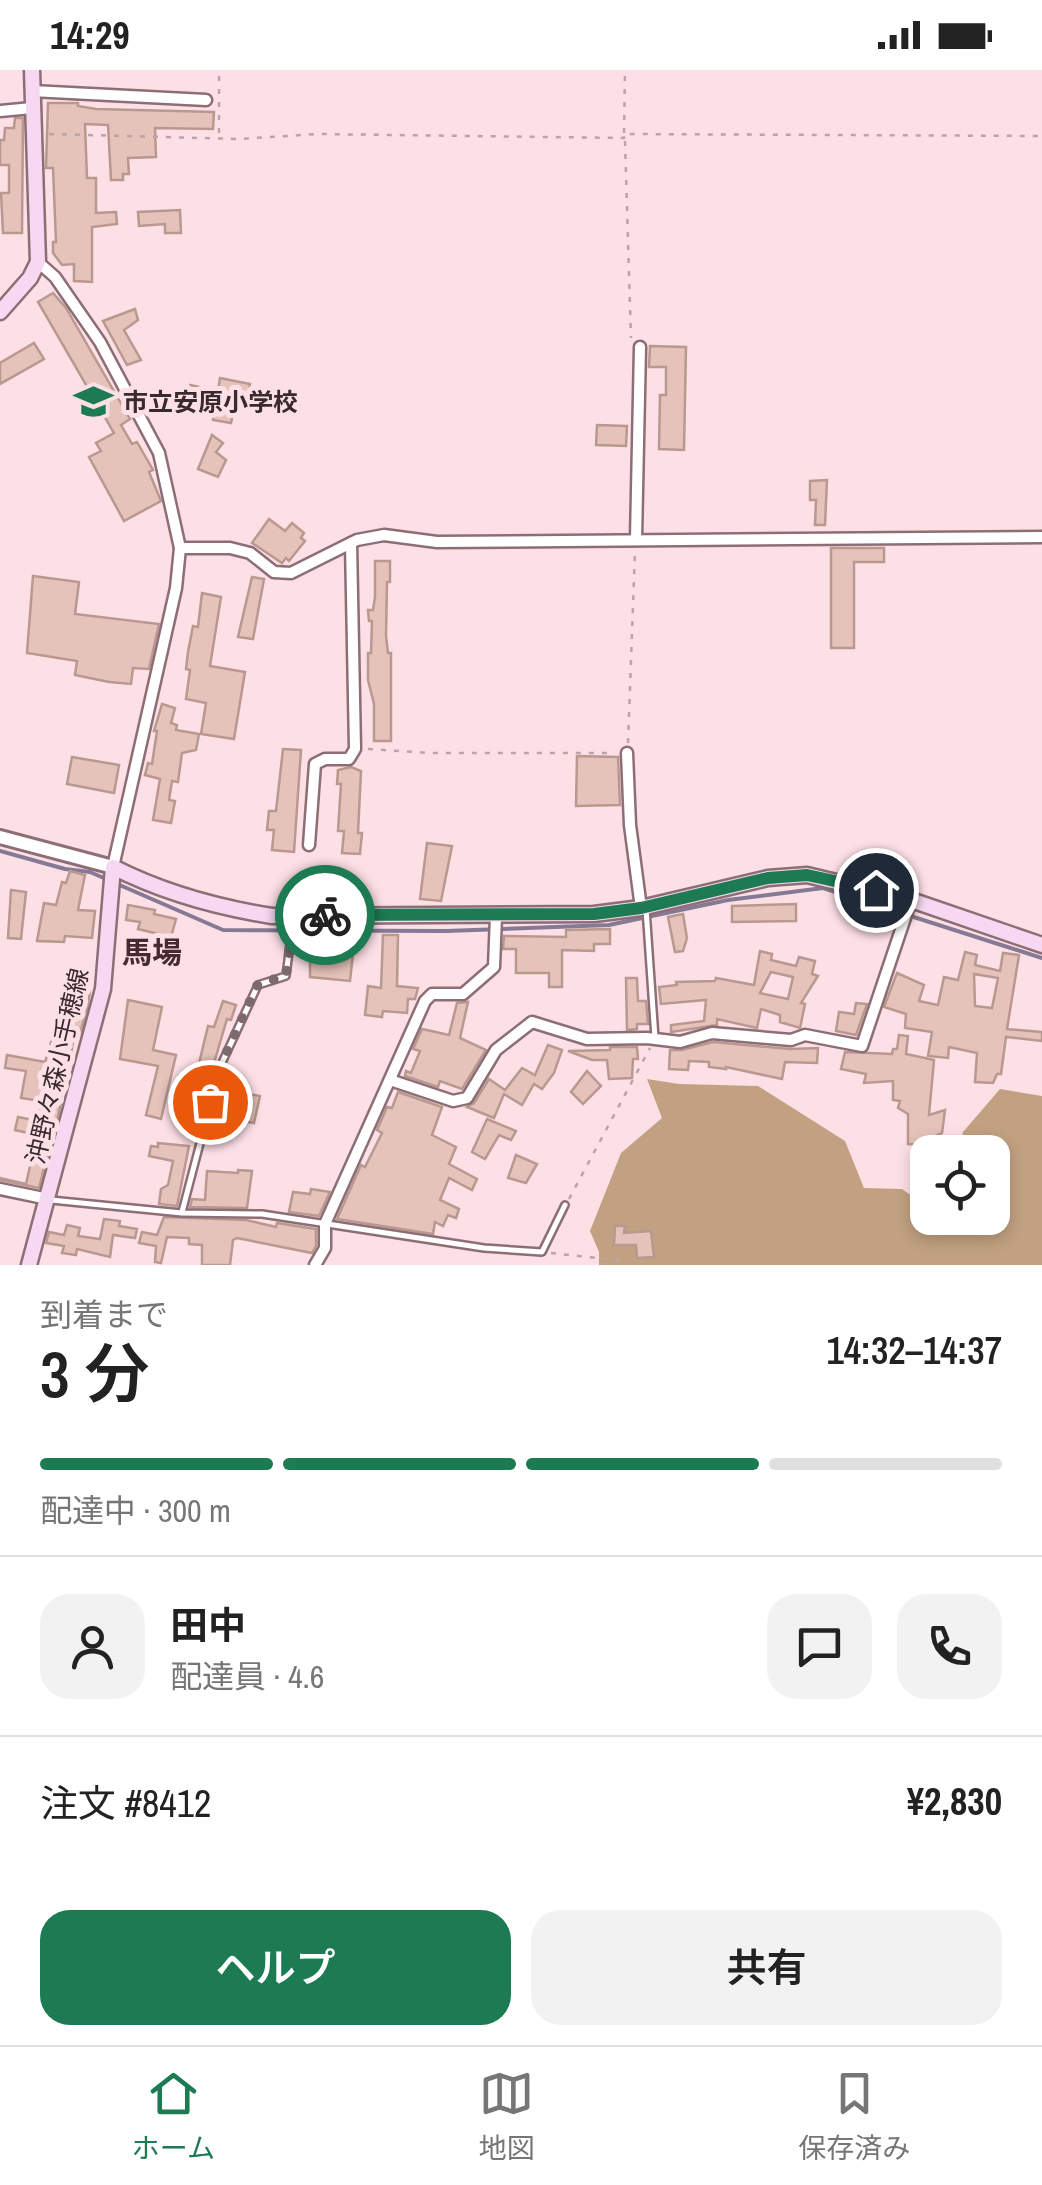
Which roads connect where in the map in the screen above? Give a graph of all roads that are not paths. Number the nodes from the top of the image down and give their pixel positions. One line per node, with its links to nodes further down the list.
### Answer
1 (32, 70): 2 (main road)
2 (32, 91): 3 (street); 4 (main road)
3 (206, 100)
4 (32, 108): 5 (street); 6 (main road)
5 (0, 111)
6 (38, 262): 7 (main road); 12 (street)
7 (0, 312)
8 (640, 347): 10 (street)
9 (1042, 537): 10 (street)
10 (636, 540): 11 (street)
11 (351, 544): 12 (street); 15 (street)
12 (180, 548): 16 (street)
13 (627, 753): 18 (street)
14 (0, 837): 16 (street)
15 (309, 846)
16 (113, 868): 19 (main road); 25 (main road, 沖野々森小手穂線)
17 (911, 900): 18 (main road); 21 (main road); 22 (street)
18 (643, 907): 20 (main road); 22 (lane)
19 (294, 916): 20 (main road); 27 (lane)
20 (496, 916): 23 (street)
21 (1042, 945)
22 (655, 1038): 23 (street)
23 (390, 1080): 28 (street)
24 (0, 1189): 25 (street)
25 (48, 1199): 27 (lane); 29 (main road, 沖野々森小手穂線)
26 (565, 1205): 28 (lane)
27 (182, 1213): 28 (lane)
28 (325, 1224): 30 (street)
29 (29, 1265)
30 (315, 1265)

